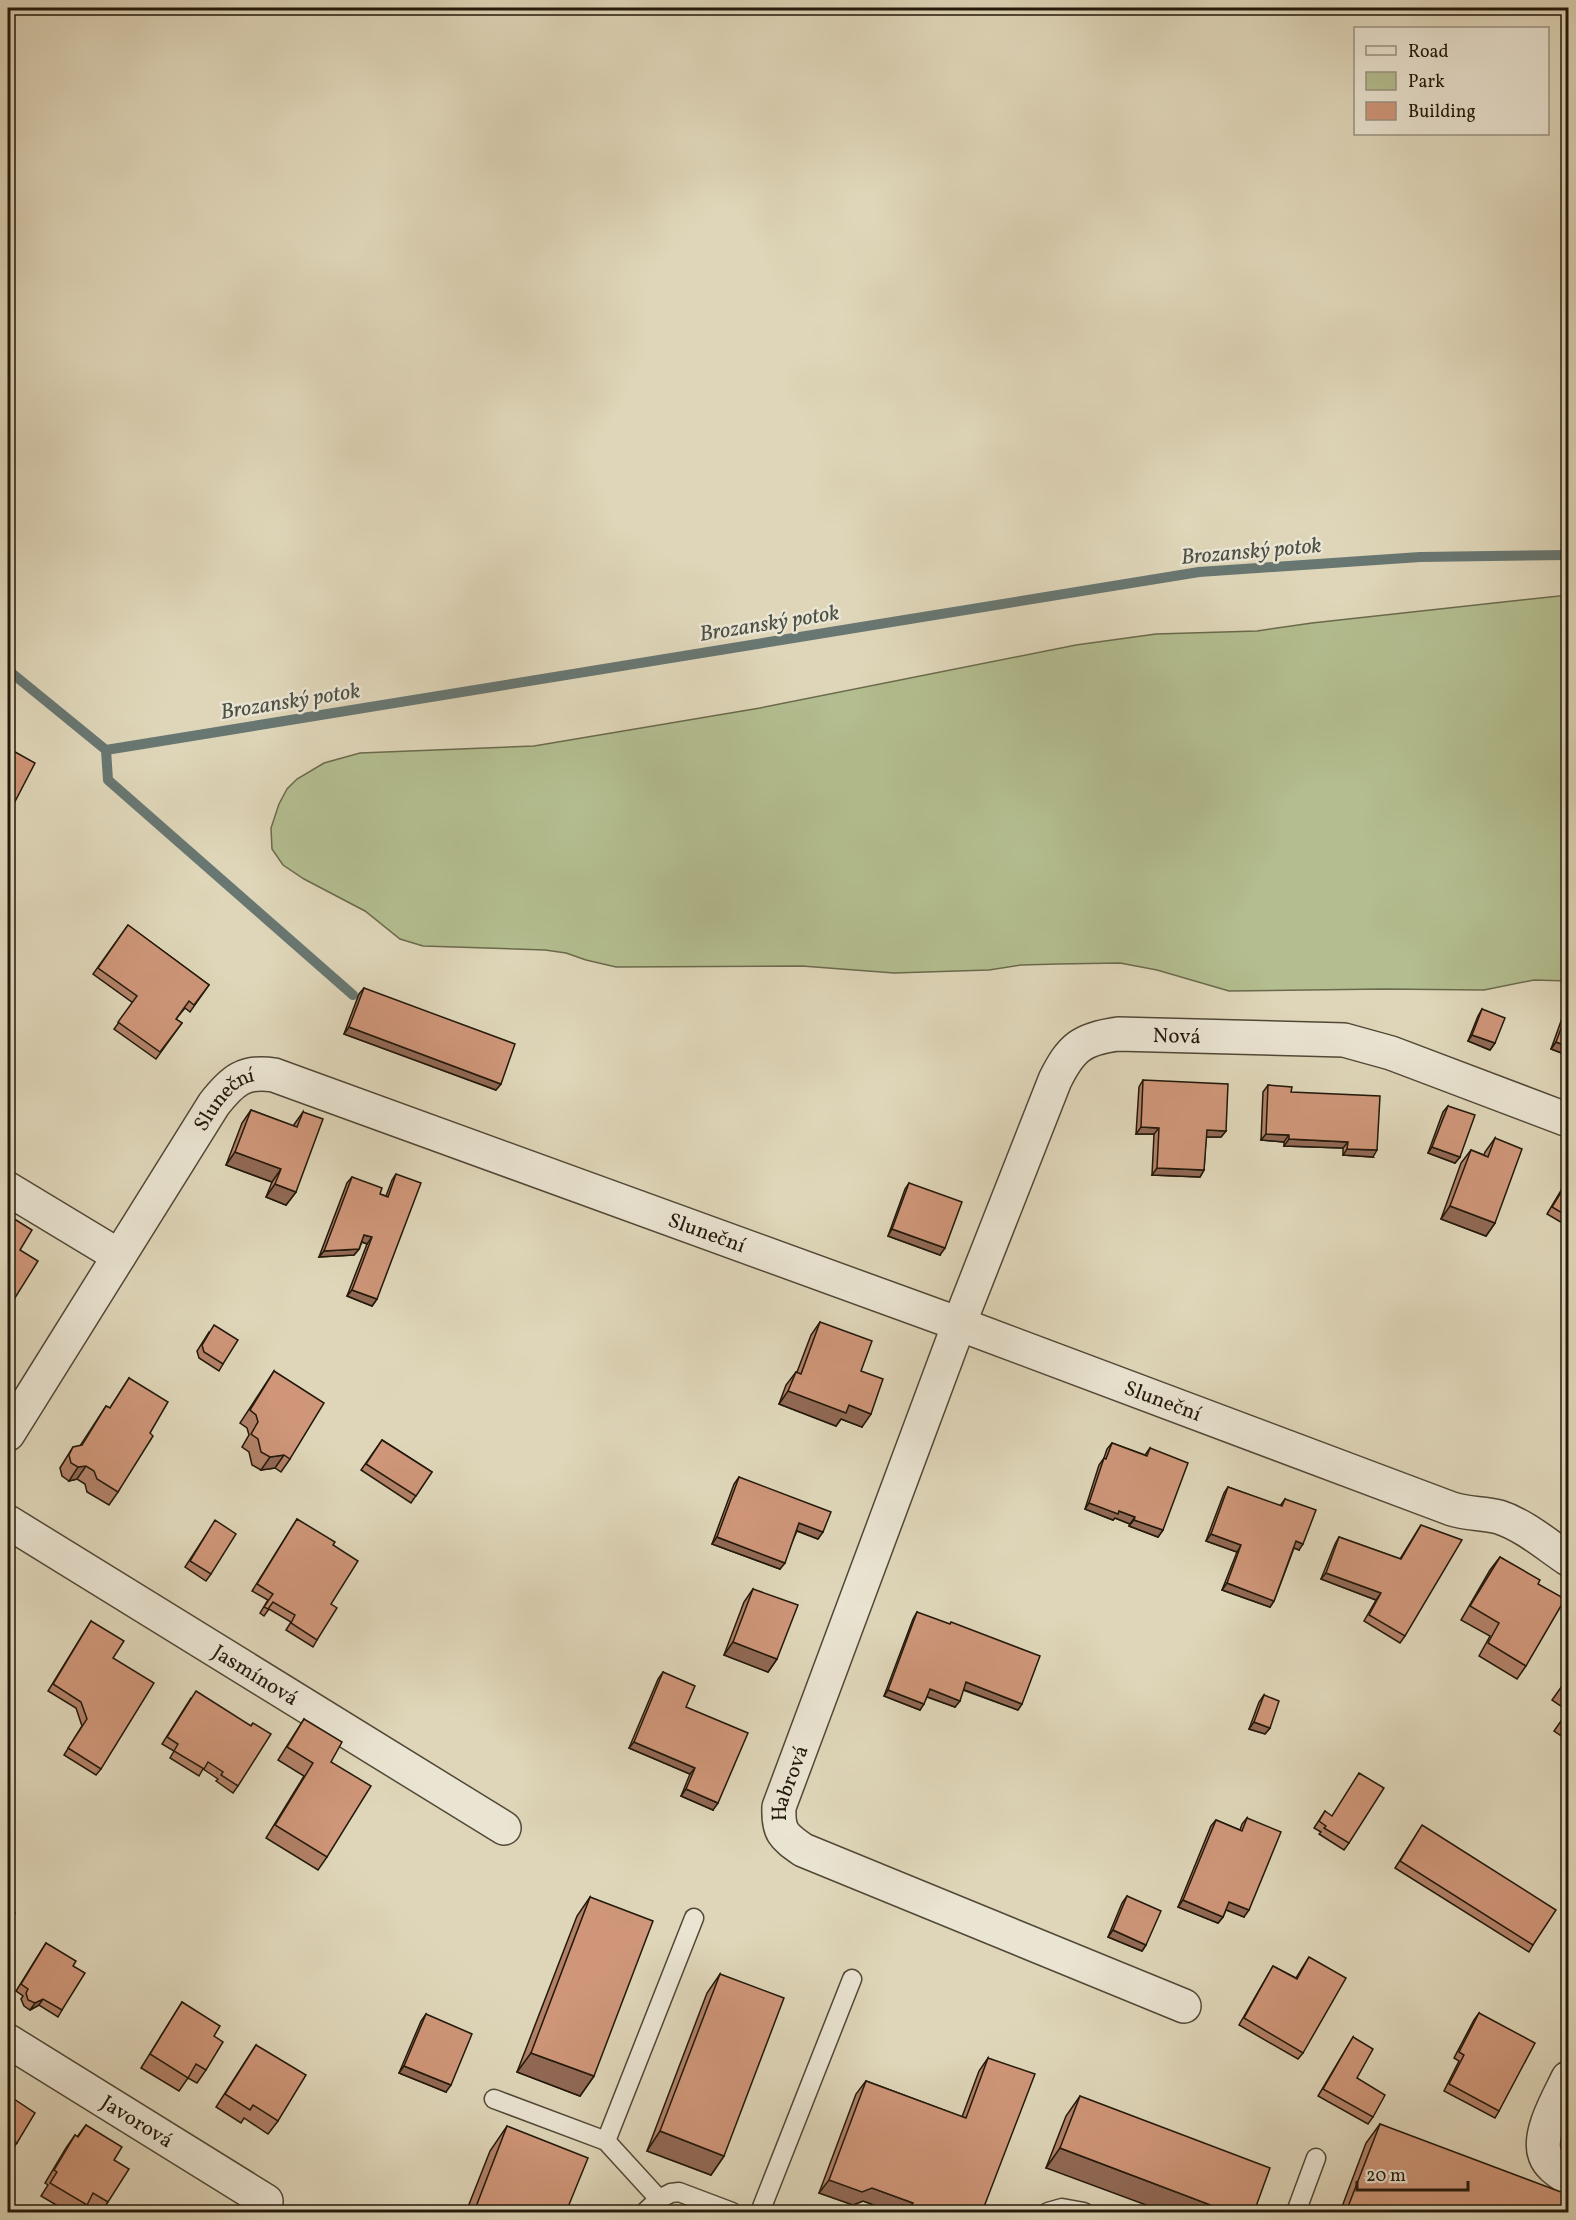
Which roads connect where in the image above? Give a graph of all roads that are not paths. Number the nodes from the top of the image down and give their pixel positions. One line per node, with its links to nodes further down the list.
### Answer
1 (1569, 1120): 4 (street, Nová)
2 (8, 1189): 3 (street)
3 (118, 1256): 4 (street, Sluneční); 5 (street, Sluneční)
4 (959, 1324): 7 (street, Sluneční); 11 (street, Habrová)
5 (8, 1434)
6 (8, 1522): 8 (street, Jasmínová)
7 (1569, 1559)
8 (504, 1828)
9 (694, 1918): 15 (lane)
10 (852, 1979): 22 (lane)
11 (1184, 2006)
12 (8, 2041): 19 (street, Javorová)
13 (1568, 2078): 17 (street)
14 (494, 2099): 15 (lane)
15 (606, 2141): 18 (lane)
16 (1316, 2158): 25 (lane)
17 (1569, 2178)
18 (659, 2199): 20 (lane); 21 (lane)
19 (266, 2201)
20 (645, 2212)
21 (732, 2212)
22 (760, 2212)
23 (1048, 2212): 24 (lane)
24 (1084, 2212)
25 (1296, 2212)

